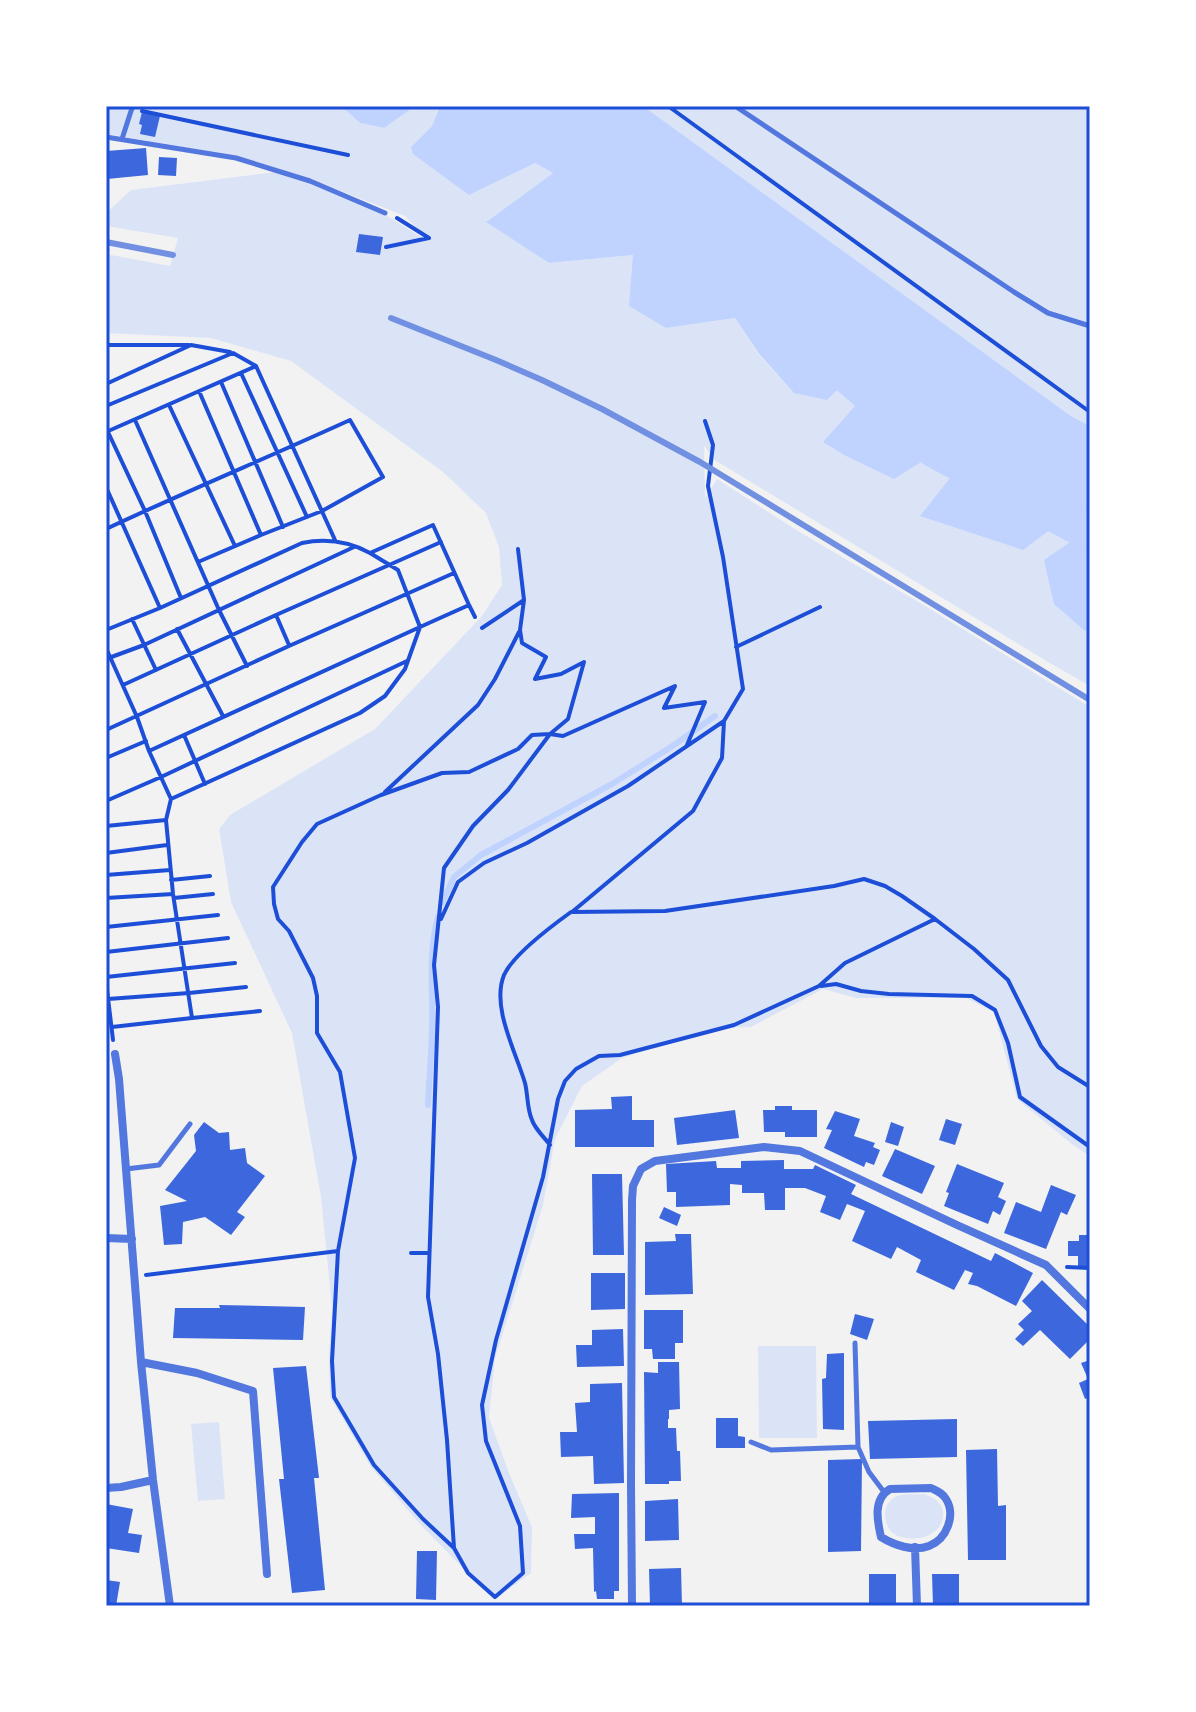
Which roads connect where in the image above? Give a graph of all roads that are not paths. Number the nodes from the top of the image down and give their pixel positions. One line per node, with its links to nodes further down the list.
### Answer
1 (735, 106): 6 (lane)
2 (132, 108): 4 (lane)
3 (106, 137): 4 (lane)
4 (122, 139): 5 (lane)
5 (385, 213)
6 (1090, 326)
7 (115, 1054): 9 (street)
8 (106, 1079): 9 (street)
9 (119, 1079): 11 (street)
10 (190, 1124): 11 (lane)
11 (126, 1169): 13 (street)
12 (106, 1238): 13 (street)
13 (132, 1239): 16 (street)
14 (1090, 1309): 25 (street)
15 (855, 1343): 18 (lane)
16 (141, 1362): 19 (street); 23 (street)
17 (751, 1442): 18 (lane)
18 (858, 1447): 21 (lane)
19 (153, 1480): 20 (street); 24 (street)
20 (106, 1488)
21 (884, 1492): 22 (street); 22 (street)
22 (915, 1547): 26 (street)
23 (267, 1574)
24 (170, 1606)
25 (632, 1606)
26 (917, 1606)

